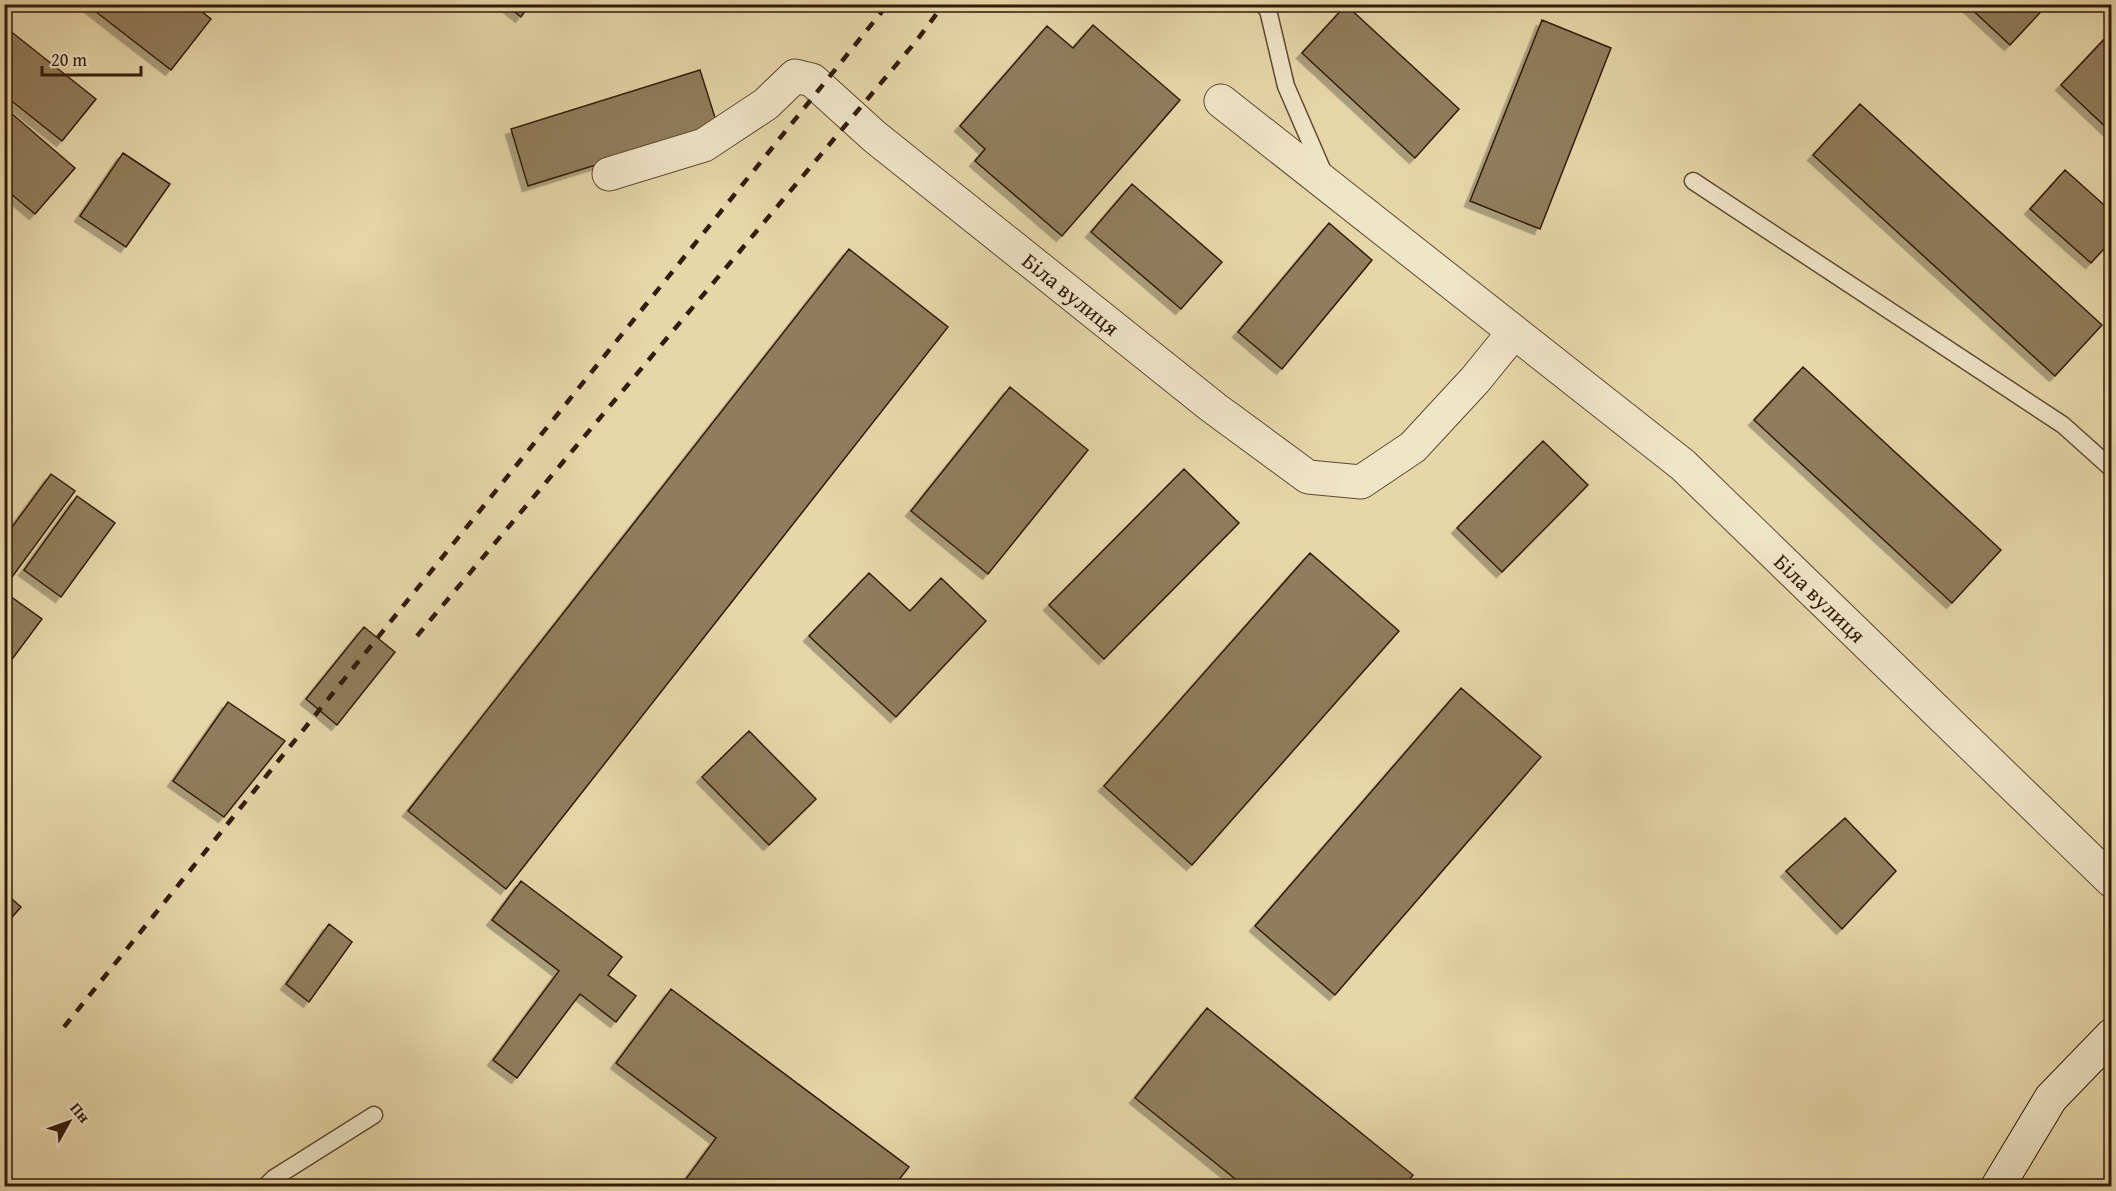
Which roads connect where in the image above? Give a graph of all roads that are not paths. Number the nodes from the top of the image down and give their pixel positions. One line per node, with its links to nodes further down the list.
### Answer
1 (1262, 4): 5 (lane)
2 (1221, 101): 5 (street, Біла вулиця)
3 (609, 174): 6 (street, Біла вулиця)
4 (1693, 181): 7 (lane)
5 (1330, 187): 6 (street, Біла вулиця)
6 (1514, 332): 8 (street, Біла вулиця)
7 (2112, 470)
8 (2112, 880)
9 (2112, 1035): 12 (street)
10 (374, 1115): 11 (lane)
11 (266, 1186)
12 (1998, 1186)

